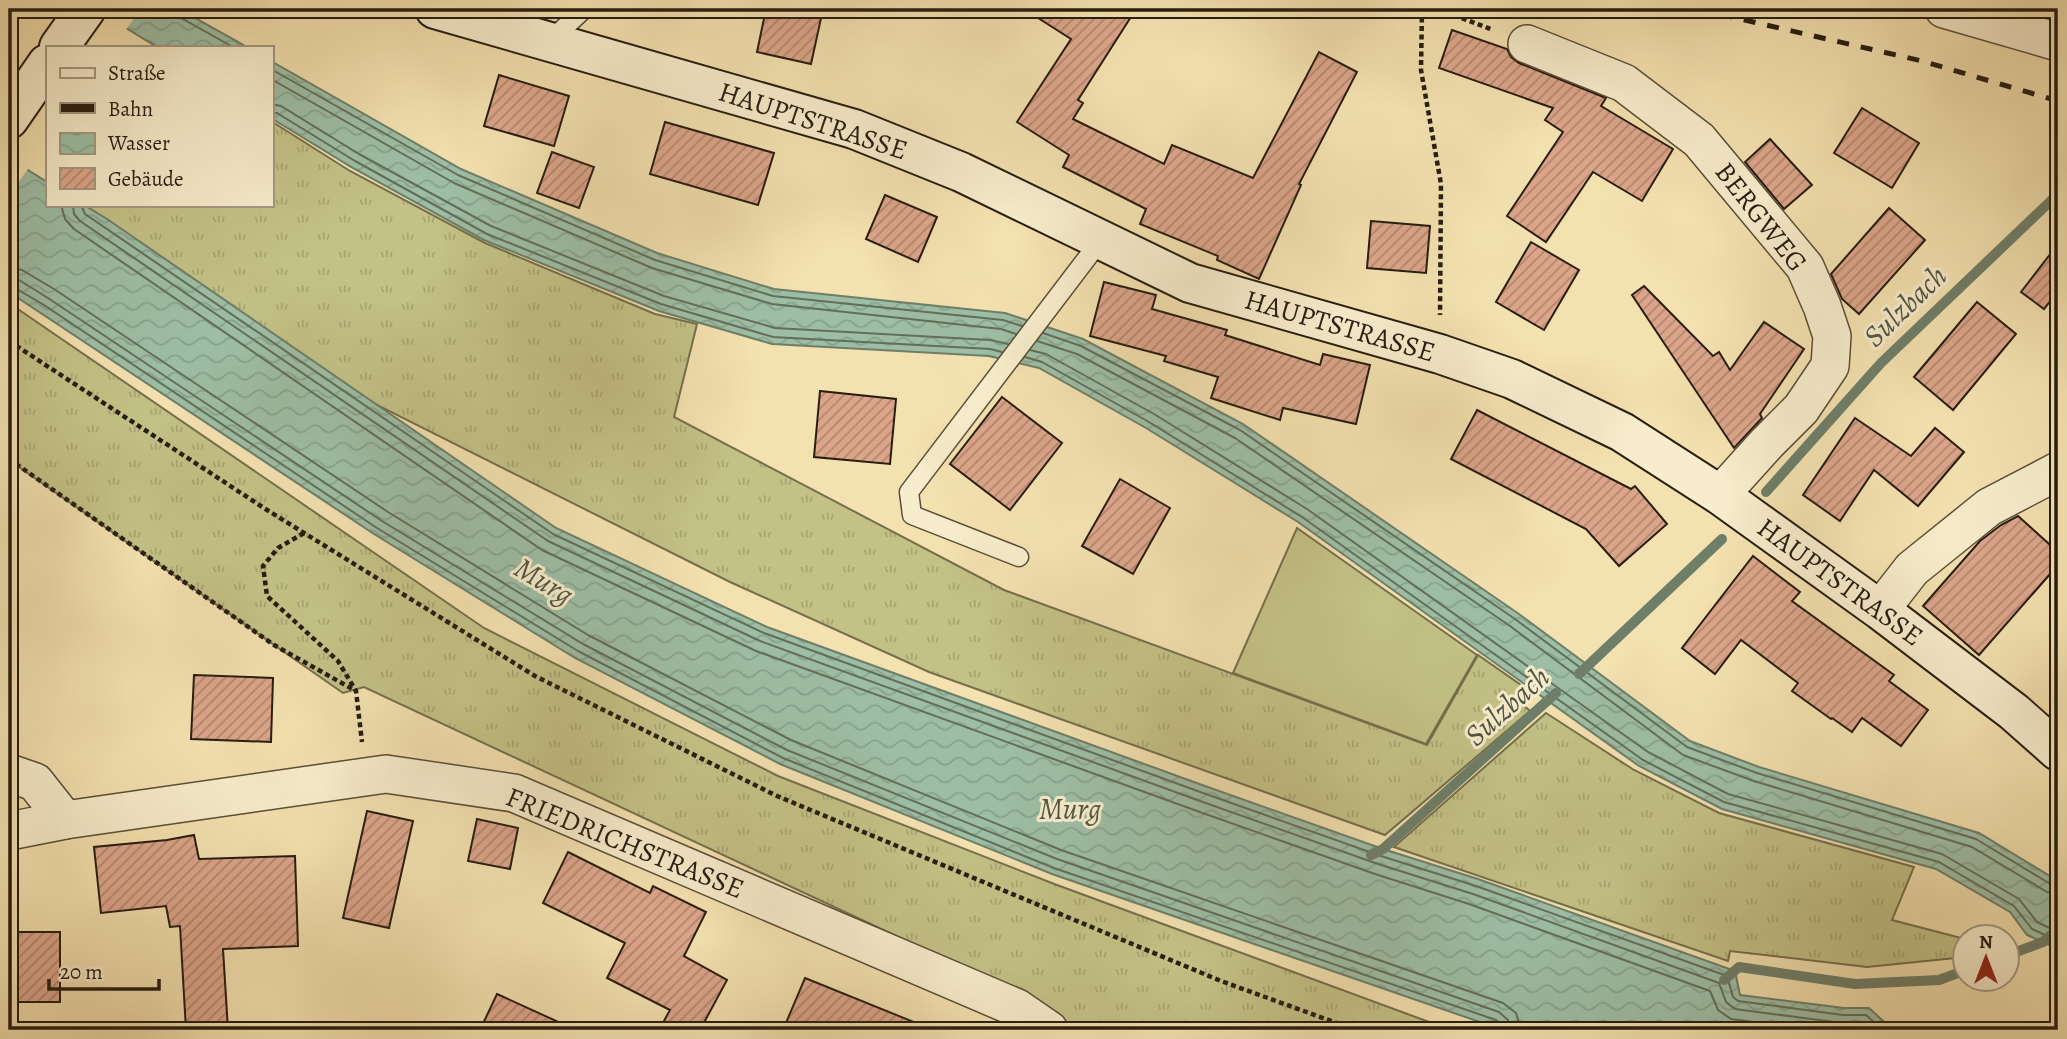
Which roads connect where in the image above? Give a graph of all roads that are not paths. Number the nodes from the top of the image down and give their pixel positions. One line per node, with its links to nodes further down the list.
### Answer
1 (86, 9): 8 (street)
2 (435, 9): 5 (street, HAUPTSTRASSE)
3 (584, 9): 5 (lane)
4 (1944, 9): 6 (street)
5 (550, 41): 11 (street, HAUPTSTRASSE)
6 (2058, 41)
7 (1528, 44): 13 (street, BERGWEG)
8 (60, 46)
9 (46, 65): 10 (street)
10 (9, 119)
11 (1100, 241): 13 (street, HAUPTSTRASSE); 14 (lane)
12 (2058, 471): 15 (street)
13 (1720, 495): 15 (street, HAUPTSTRASSE)
14 (1019, 557)
15 (1880, 610): 16 (street, HAUPTSTRASSE)
16 (2058, 751)
17 (9, 773): 18 (street)
18 (65, 820): 19 (street, FRIEDRICHSTRASSE); 20 (street, FRIEDRICHSTRASSE)
19 (9, 831)
20 (1049, 1030)

